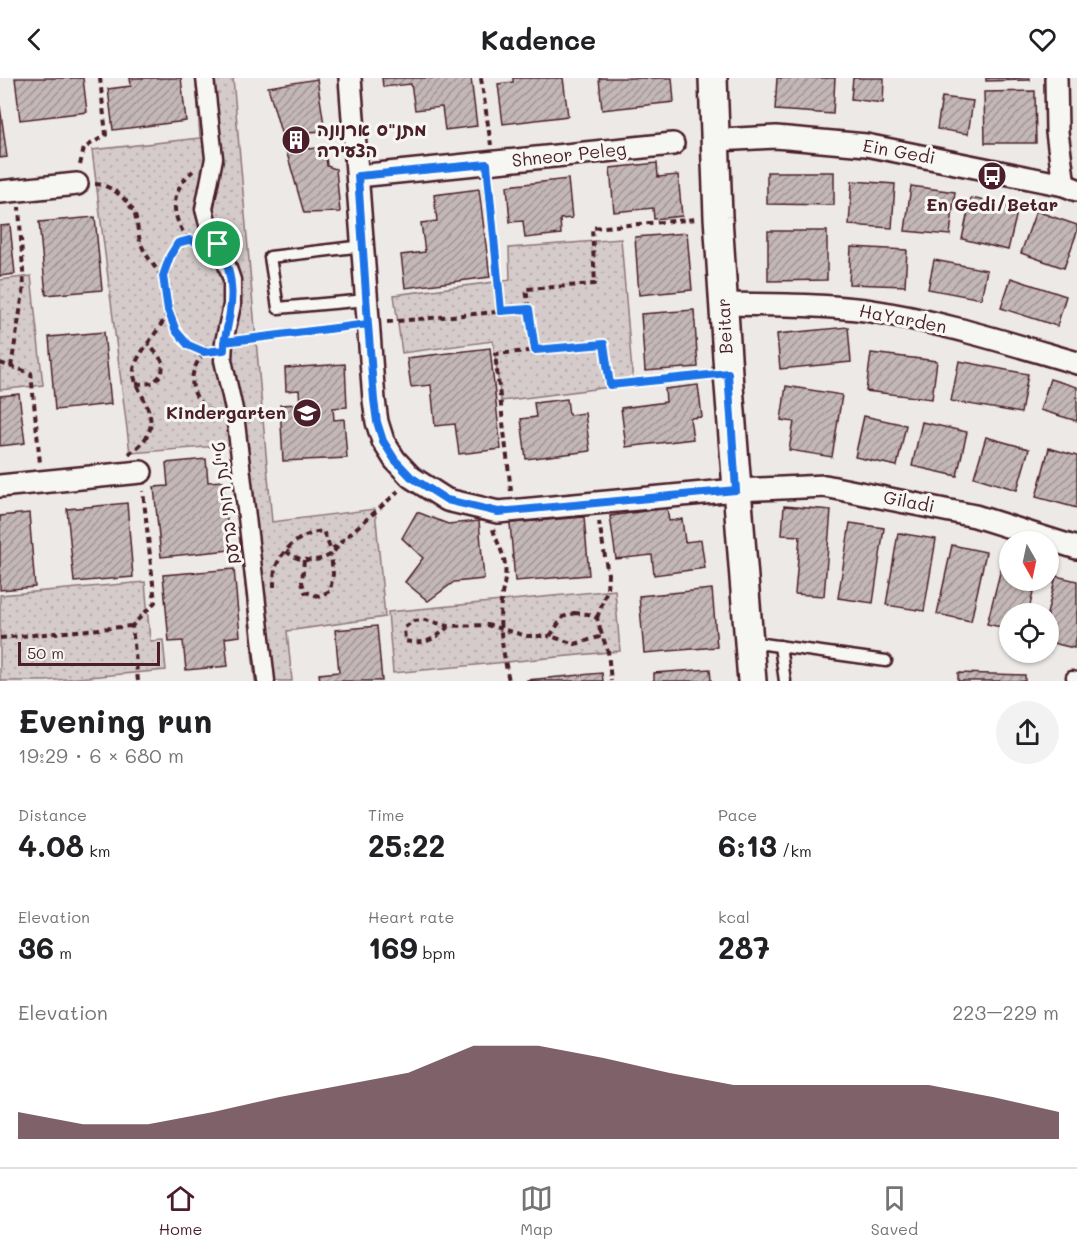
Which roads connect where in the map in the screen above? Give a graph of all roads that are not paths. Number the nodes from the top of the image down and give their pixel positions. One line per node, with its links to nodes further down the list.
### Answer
1 (205, 78): 22 (street, טיילת רותי ברעם)
2 (350, 78): 7 (street, Giladi)
3 (713, 78): 5 (street, Beitar)
4 (1056, 78): 9 (street)
5 (717, 140): 9 (street, Ein Gedi); 13 (street, Beitar)
6 (673, 144): 7 (street, Shneor Peleg)
7 (358, 176): 11 (street, Giladi)
8 (77, 184): 10 (street)
9 (1071, 188)
10 (0, 192)
11 (363, 246): 12 (street, Giladi); 12 (lane)
12 (367, 300): 17 (street, Giladi)
13 (724, 304): 14 (street, HaYarden); 17 (street, Beitar)
14 (1077, 363)
15 (141, 472): 16 (street)
16 (0, 486)
17 (736, 490): 18 (street, Giladi); 19 (street, Beitar)
18 (1077, 548)
19 (748, 642): 20 (lane); 23 (street, Beitar)
20 (780, 646): 21 (lane); 24 (lane)
21 (886, 661)
22 (266, 681)
23 (752, 681)
24 (785, 681)

